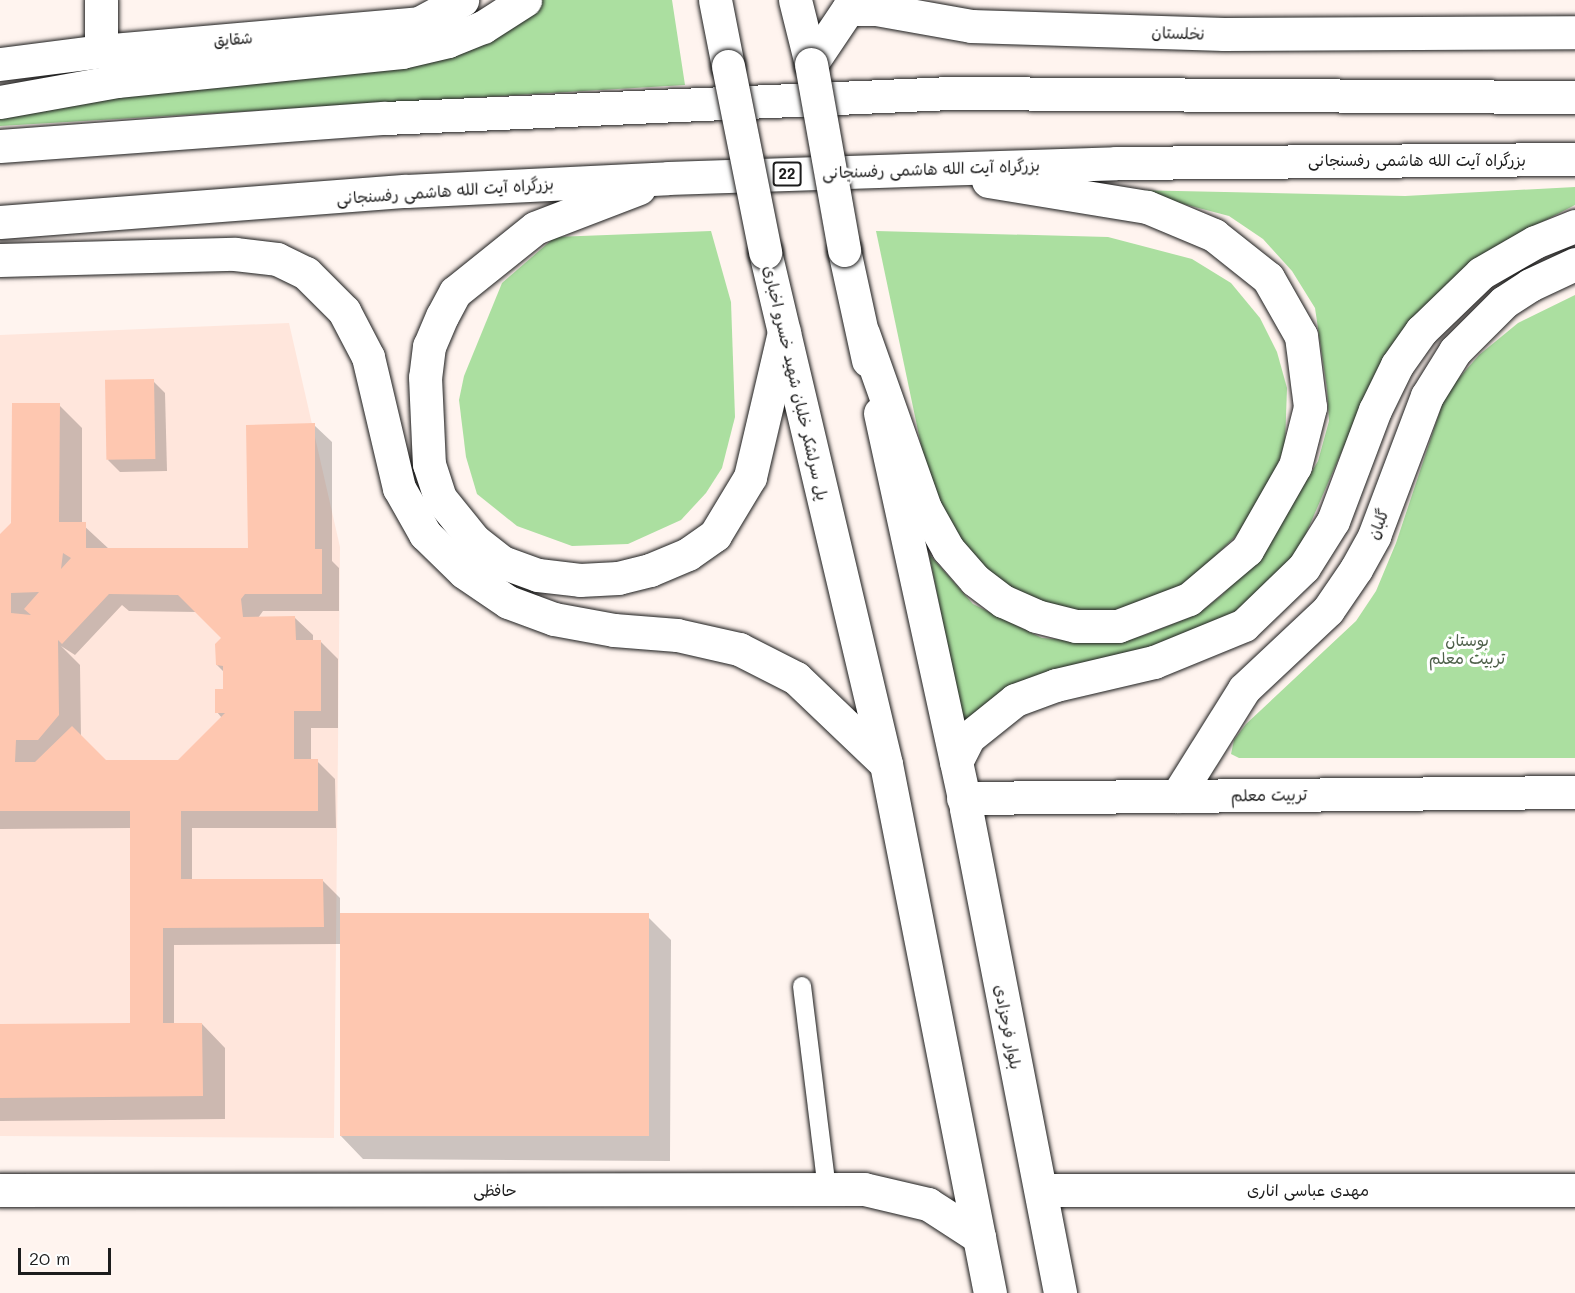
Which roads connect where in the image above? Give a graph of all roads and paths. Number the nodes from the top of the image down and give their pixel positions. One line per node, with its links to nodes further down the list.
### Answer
1 (101, 0): 9 (main road)
2 (462, 0): 6 (main road, شقایق)
3 (525, 0): 13 (main road)
4 (715, 0): 22 (main road, پل سرلشکر خلبان شهید خسرو اخباری, bridge)
5 (795, 0): 11 (main road)
6 (418, 11): 9 (main road, شقایق)
7 (971, 13): 8 (main road, نخلستان); 11 (main road, نخلستان)
8 (1575, 32)
9 (101, 51): 10 (main road, شقایق)
10 (0, 64)
11 (811, 64): 23 (main road, bridge)
12 (1575, 97): 14 (main road)
13 (0, 102)
14 (0, 146)
15 (1575, 159): 16 (main road, بزرگراه آیت الله هاشمی رفسنجانی / 22)
16 (918, 169): 17 (main road, بزرگراه آیت الله هاشمی رفسنجانی / 22); 23 (main road)
17 (668, 178): 18 (main road, بزرگراه آیت الله هاشمی رفسنجانی / 22); 22 (main road)
18 (0, 222)
19 (1575, 226): 24 (main road)
20 (0, 260): 25 (main road)
21 (1575, 264): 27 (main road, گلبان)
22 (784, 332): 25 (main road, پل سرلشکر خلبان شهید خسرو اخباری)
23 (863, 333): 24 (main road)
24 (956, 762): 28 (main road, بلوار فرحزادی)
25 (886, 764): 34 (main road)
26 (1575, 792): 27 (main road, تربیت معلم)
27 (1178, 796): 28 (main road, تربیت معلم)
28 (963, 798): 32 (main road, بلوار فرحزادی)
29 (802, 987): 31 (lane)
30 (0, 1190): 31 (main road, حافظی)
31 (827, 1190): 34 (main road, حافظی)
32 (1041, 1190): 33 (main road, مهدی عباسی اناری); 36 (main road, بلوار فرحزادی)
33 (1575, 1190)
34 (979, 1237): 35 (main road)
35 (990, 1293)
36 (1060, 1293)

